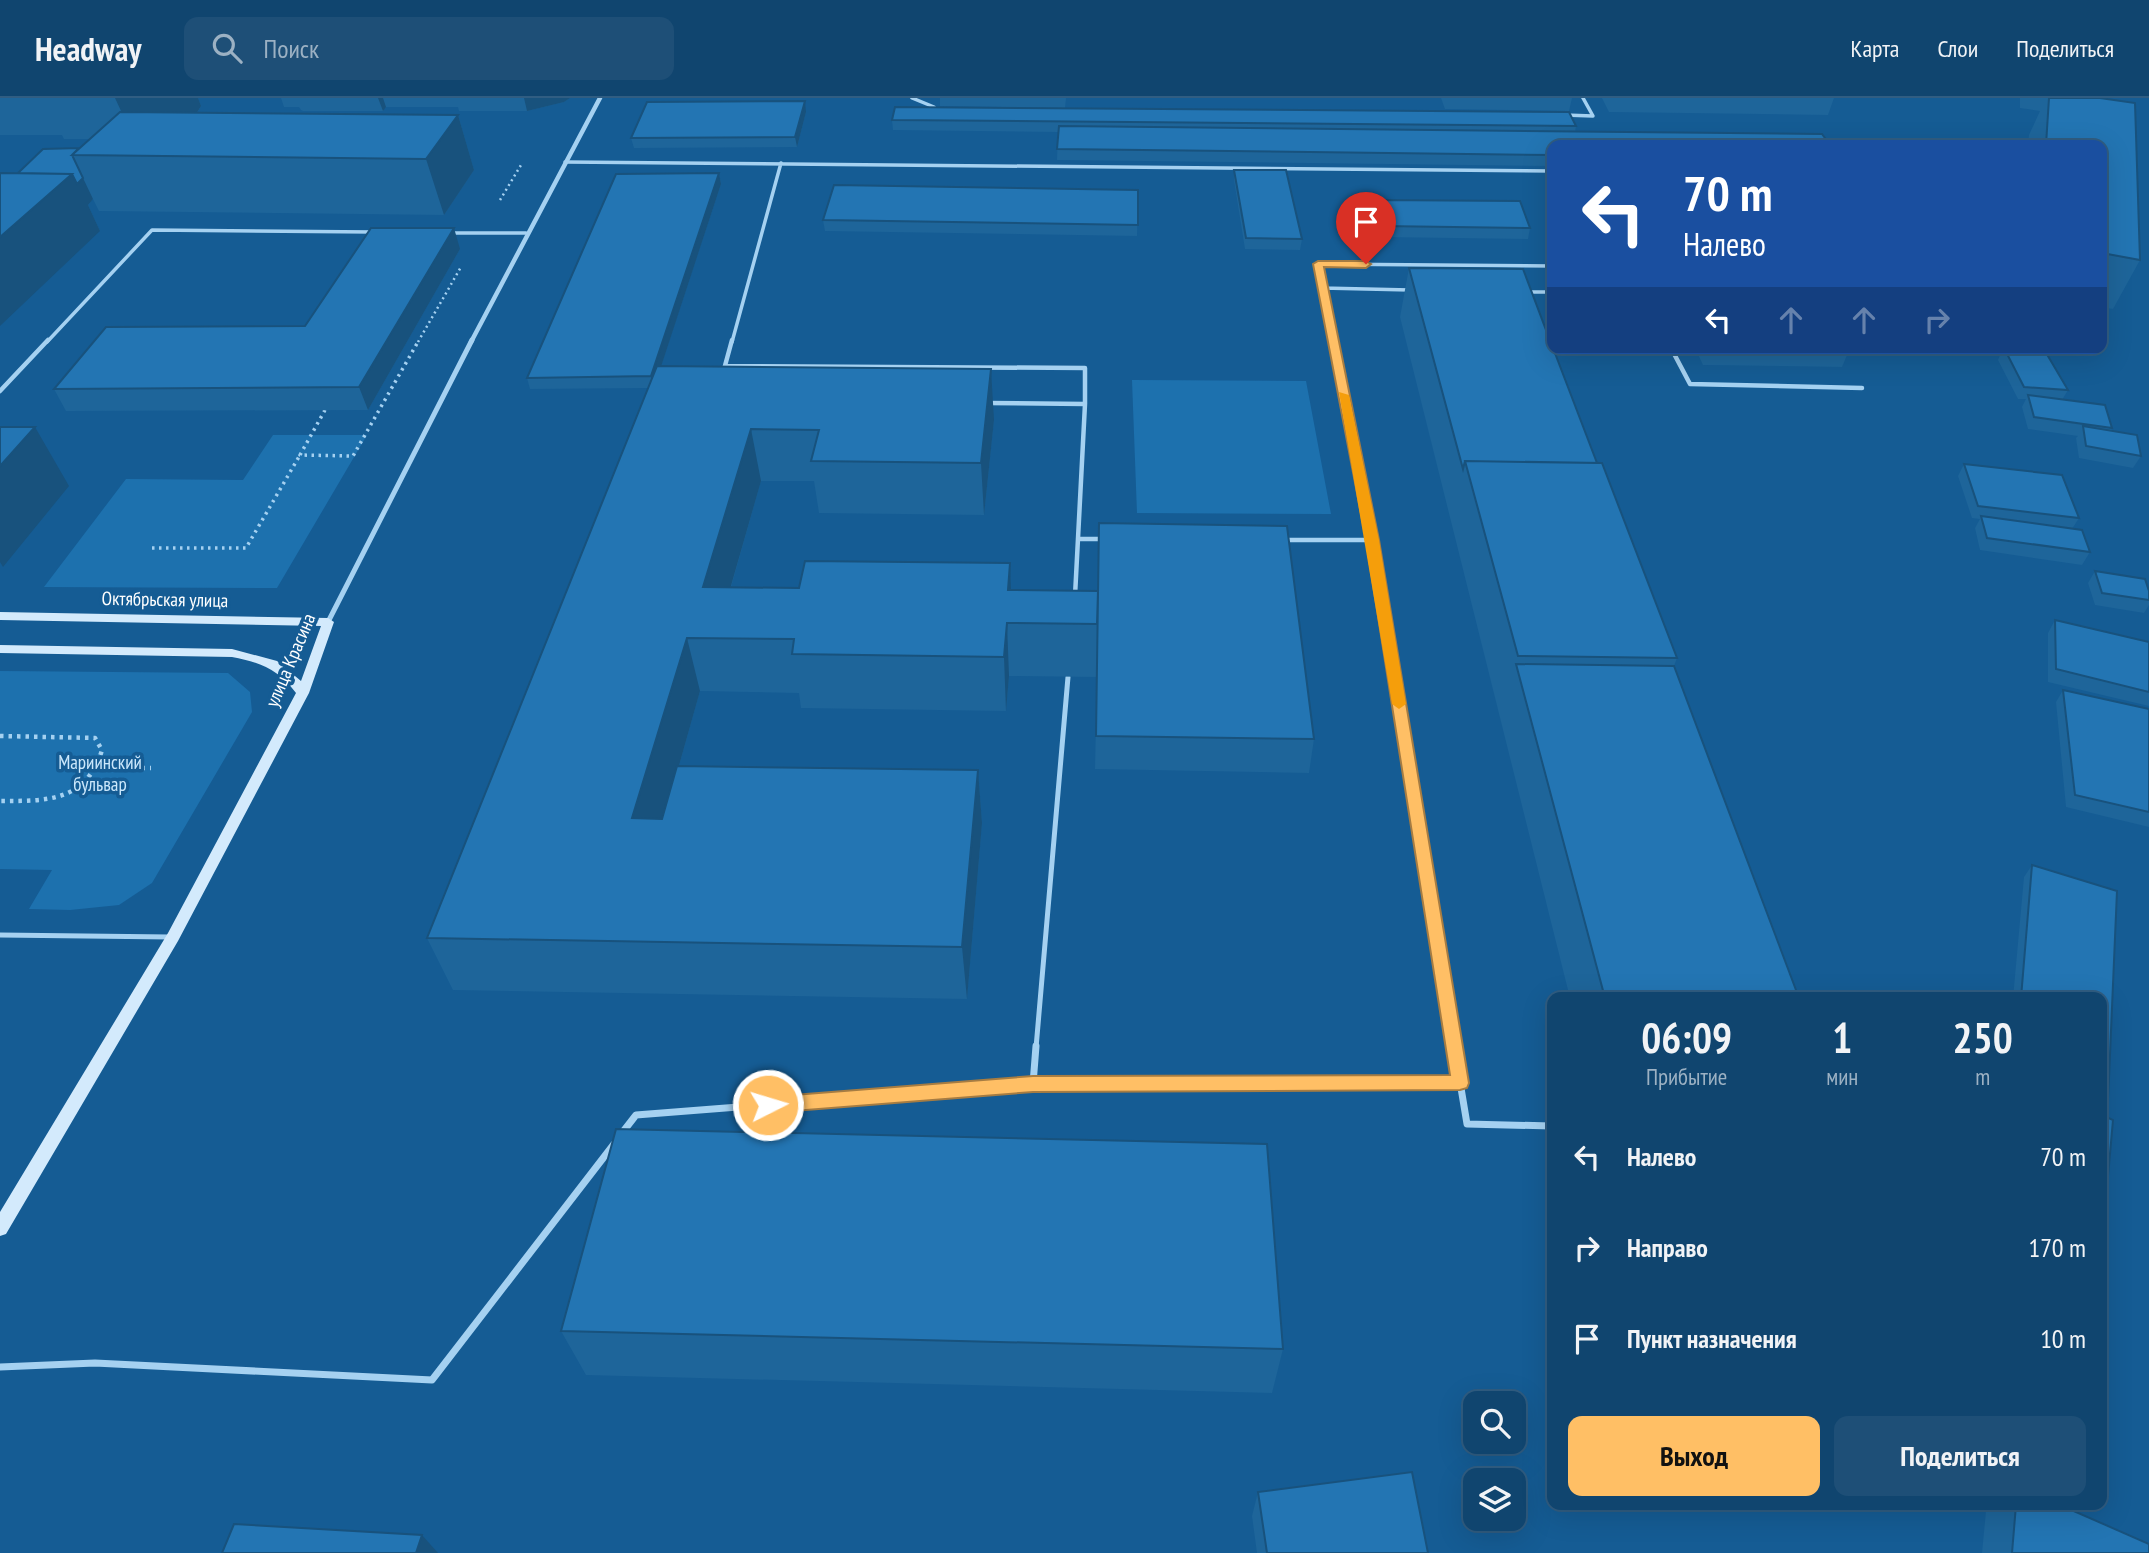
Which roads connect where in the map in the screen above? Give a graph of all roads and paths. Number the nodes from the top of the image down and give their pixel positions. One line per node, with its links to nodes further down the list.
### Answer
1 (600, 98): 6 (street, улица Красина)
2 (912, 98): 4 (lane)
3 (1583, 98): 5 (lane)
4 (944, 107)
5 (1551, 115)
6 (565, 162): 7 (lane); 13 (street, улица Красина)
7 (781, 163): 9 (lane); 22 (lane)
8 (521, 165): 12 (path)
9 (1547, 171)
10 (385, 232): 25 (lane)
11 (439, 232): 12 (lane)
12 (480, 233): 13 (lane); 29 (path)
13 (526, 233): 37 (street, улица Красина)
14 (1547, 267): 15 (lane)
15 (1322, 288): 16 (lane); 33 (lane)
16 (1414, 290)
17 (1511, 292): 18 (lane)
18 (1525, 292): 19 (lane); 20 (lane)
19 (1547, 292)
20 (1530, 304)
21 (1674, 354): 24 (lane)
22 (725, 366): 23 (lane); 27 (lane)
23 (722, 377)
24 (1861, 388)
25 (0, 391)
26 (975, 402): 27 (lane)
27 (1085, 404): 30 (lane)
28 (325, 410): 29 (path)
29 (300, 455): 34 (path)
30 (1079, 539): 31 (lane); 35 (lane)
31 (1107, 539)
32 (1275, 540): 33 (lane)
33 (1373, 540): 47 (lane)
34 (152, 548)
35 (1075, 604)
36 (0, 616): 37 (main road, Октябрьская улица)
37 (328, 622): 40 (main road, улица Красина)
38 (0, 649): 40 (main road)
39 (1068, 677): 48 (lane)
40 (303, 693): 46 (main road, улица Красина)
41 (0, 736): 42 (path)
42 (99, 768): 43 (path); 44 (path)
43 (151, 768)
44 (0, 801)
45 (0, 935): 46 (lane)
46 (173, 937): 50 (main road, улица Красина)
47 (1460, 1083): 48 (lane); 49 (lane)
48 (1033, 1084): 51 (lane)
49 (1547, 1126)
50 (0, 1228)
51 (0, 1367)

